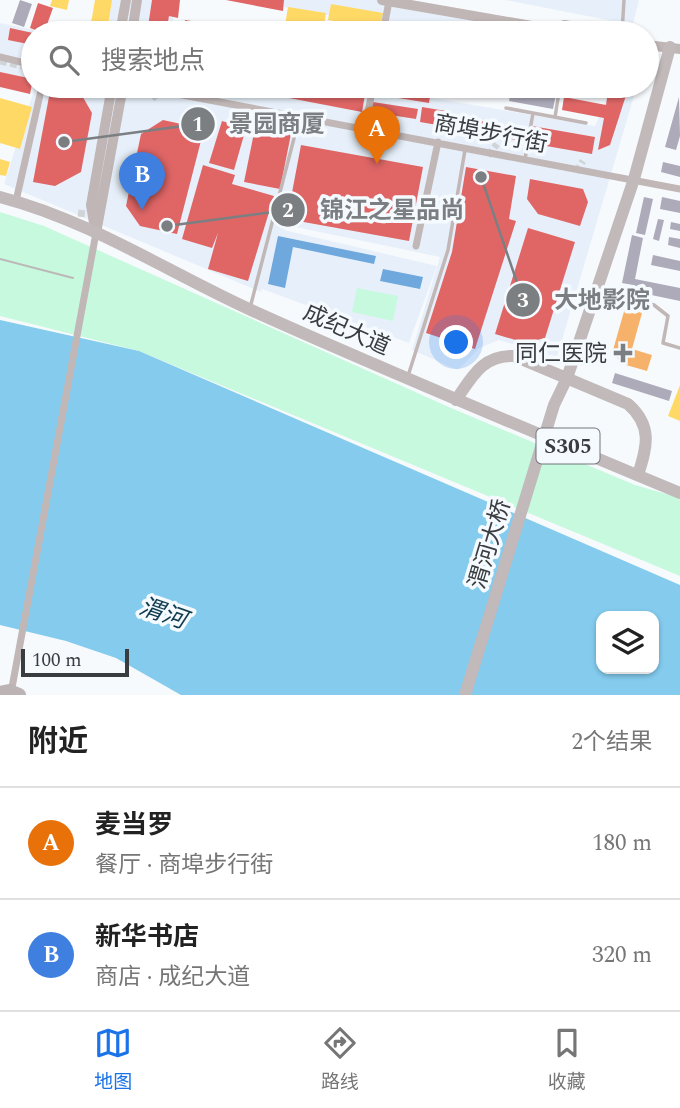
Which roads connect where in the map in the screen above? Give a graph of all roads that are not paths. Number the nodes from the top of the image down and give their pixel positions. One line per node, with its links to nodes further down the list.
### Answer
1 (126, 0): 6 (main road)
2 (137, 0): 7 (main road)
3 (425, 0): 10 (main road)
4 (624, 0): 11 (lane)
5 (385, 1): 8 (street); 9 (main road)
6 (122, 21)
7 (134, 21)
8 (384, 21)
9 (501, 21)
10 (545, 21)
11 (623, 21)
12 (675, 48): 30 (main road)
13 (0, 57): 14 (street)
14 (21, 62)
15 (39, 98): 33 (street)
16 (109, 98): 34 (main road)
17 (121, 98): 34 (main road)
18 (199, 98): 23 (street, 商埠步行街)
19 (371, 98): 26 (street)
20 (558, 98): 24 (lane)
21 (506, 108): 22 (lane)
22 (533, 113): 24 (lane); 29 (lane)
23 (300, 117): 26 (street, 商埠步行街); 37 (lane)
24 (555, 117): 25 (lane)
25 (586, 123)
26 (365, 129): 27 (street, 商埠步行街)
27 (438, 142): 28 (street, 商埠步行街); 35 (street)
28 (466, 148): 29 (street, 商埠步行街); 40 (lane)
29 (525, 159): 30 (street, 商埠步行街)
30 (634, 179): 31 (street, 商埠步行街); 36 (main road)
31 (680, 189)
32 (0, 197): 33 (main road, 成纪大道)
33 (16, 201): 34 (main road, 成纪大道)
34 (96, 233): 37 (main road, 成纪大道); 46 (street)
35 (416, 246)
36 (597, 289): 38 (lane); 39 (main road)
37 (250, 309): 40 (main road, 成纪大道)
38 (680, 348)
39 (567, 378): 41 (main road); 42 (main road); 43 (main road)
40 (407, 379): 41 (main road, 成纪大道)
41 (456, 400): 43 (main road, 成纪大道 / S305)
42 (558, 406): 48 (main road, 渭河大桥); 49 (main road, 渭河大桥)
43 (638, 475): 44 (main road, 成纪大道 / S305)
44 (680, 493)
45 (0, 693): 47 (highway)
46 (11, 695)
47 (19, 695)
48 (464, 695)
49 (473, 695)

